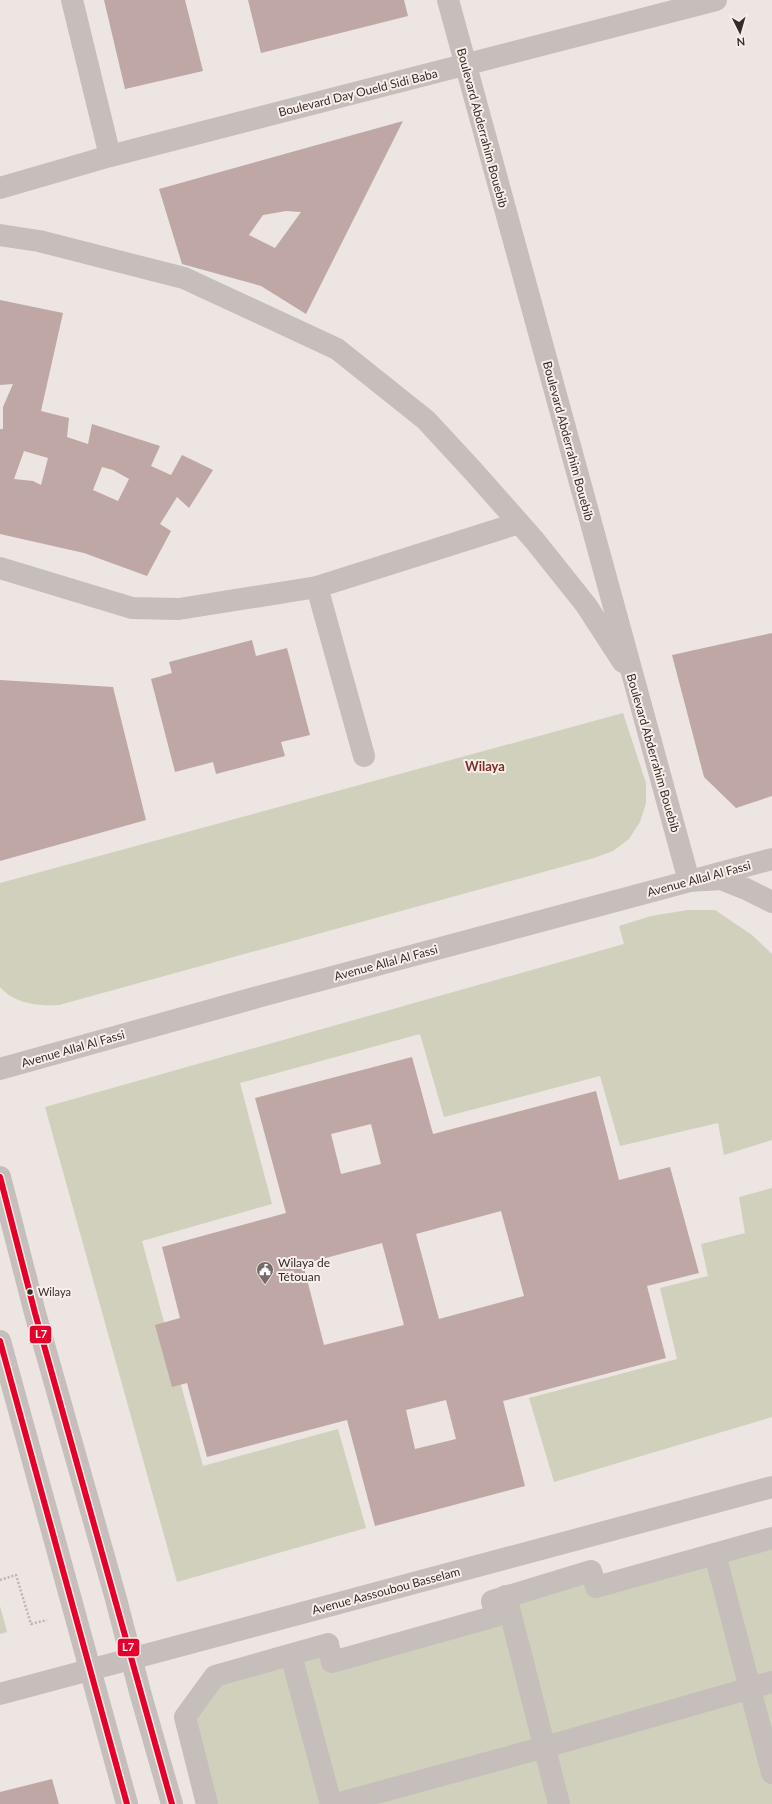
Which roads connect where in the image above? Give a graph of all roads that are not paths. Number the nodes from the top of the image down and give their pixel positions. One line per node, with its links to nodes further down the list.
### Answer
1 (72, 0): 5 (street)
2 (448, 0): 4 (street, Boulevard Abderrahim Bouebib)
3 (716, 0): 4 (street, Boulevard Day Oueld Sidi Baba)
4 (464, 66): 5 (street, Boulevard Day Oueld Sidi Baba); 11 (street, Boulevard Abderrahim Bouebib)
5 (110, 156): 6 (street, Boulevard Day Oueld Sidi Baba)
6 (0, 188)
7 (0, 235): 8 (street)
8 (519, 523): 10 (street); 11 (street)
9 (0, 568): 10 (street)
10 (317, 587): 12 (street)
11 (631, 674): 14 (street, Boulevard Abderrahim Bouebib)
12 (364, 756)
13 (772, 859): 14 (street, Avenue Allal Al Fassi)
14 (689, 881): 15 (street); 16 (street, Avenue Allal Al Fassi)
15 (772, 902)
16 (0, 1069)
17 (0, 1178): 24 (street)
18 (0, 1341): 25 (street)
19 (772, 1486): 24 (street, Avenue Aassoubou Basselam)
20 (772, 1538): 21 (street)
21 (715, 1554): 22 (street); 27 (street)
22 (506, 1596): 23 (street); 29 (street)
23 (291, 1655): 33 (street); 34 (street)
24 (132, 1659): 25 (street, Avenue Aassoubou Basselam); 32 (street)
25 (91, 1669): 28 (street, Avenue Aassoubou Basselam); 31 (street)
26 (772, 1682): 27 (street)
27 (750, 1688): 29 (street); 30 (street)
28 (0, 1694)
29 (545, 1747): 35 (street); 36 (street)
30 (772, 1773)
31 (127, 1804)
32 (172, 1804)
33 (207, 1804)
34 (331, 1804)
35 (336, 1804)
36 (559, 1804)

